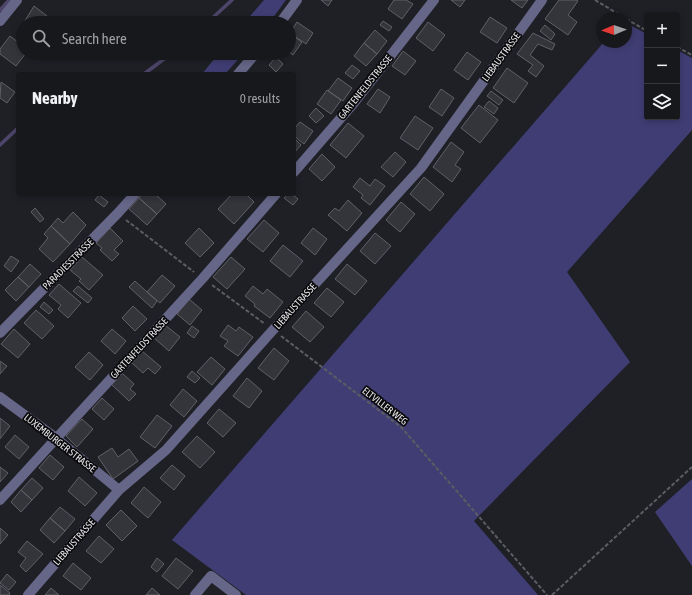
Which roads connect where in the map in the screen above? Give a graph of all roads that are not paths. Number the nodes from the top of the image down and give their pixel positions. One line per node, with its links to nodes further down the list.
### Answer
1 (16, 0): 6 (street)
2 (297, 0): 5 (street)
3 (434, 0): 9 (street, GARTENFELDSTRASSE)
4 (542, 0): 15 (street, LIEBAUSTRASSE)
5 (285, 16)
6 (0, 21)
7 (250, 60): 8 (street)
8 (240, 72)
9 (296, 170)
10 (133, 196): 12 (street, PARADIESSTRASSE)
11 (274, 196): 14 (street, GARTENFELDSTRASSE)
12 (0, 333)
13 (0, 397): 14 (street, LUXEMBURGER STRASSE)
14 (56, 438): 15 (street, LUXEMBURGER STRASSE); 16 (street, GARTENFELDSTRASSE)
15 (119, 490): 17 (street, LIEBAUSTRASSE)
16 (0, 500)
17 (28, 595)
18 (196, 595): 19 (street)
19 (236, 595)

